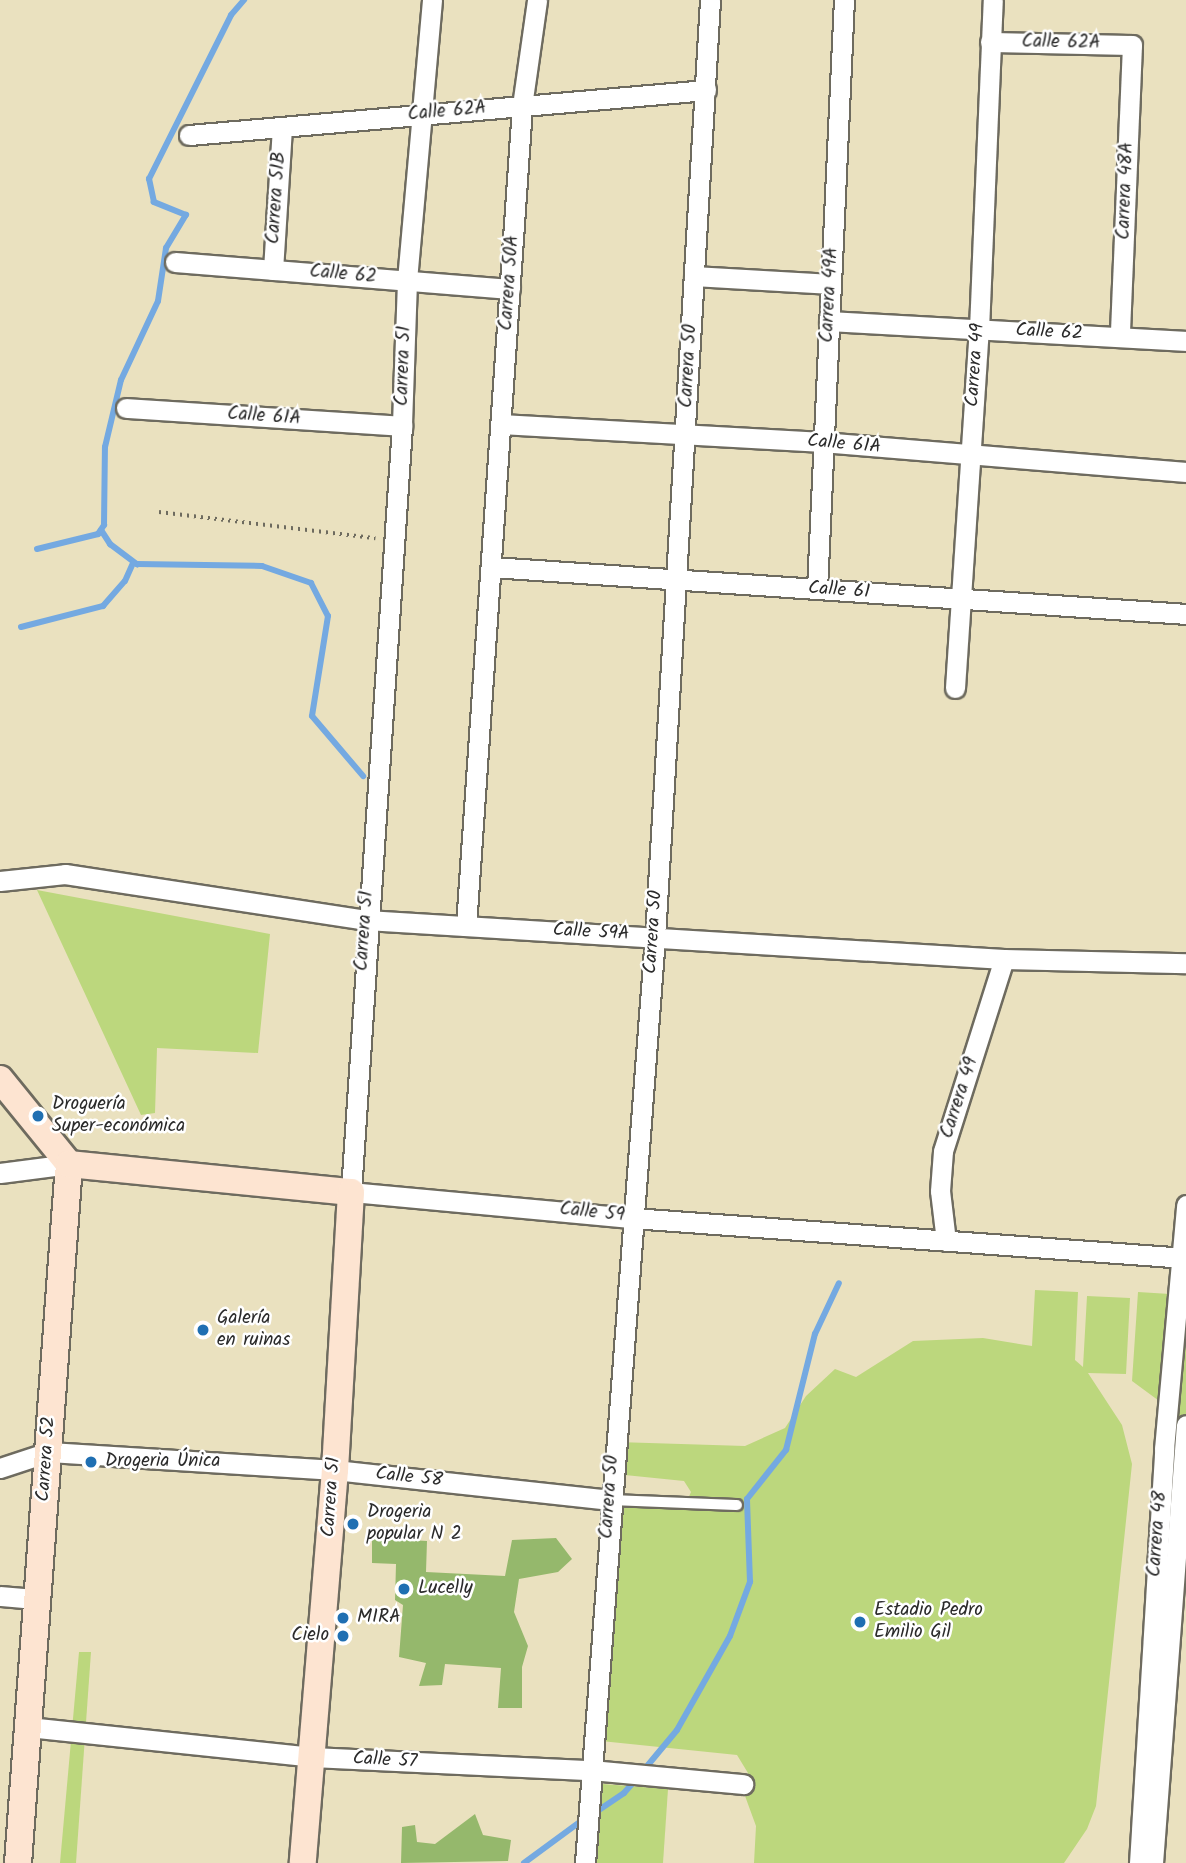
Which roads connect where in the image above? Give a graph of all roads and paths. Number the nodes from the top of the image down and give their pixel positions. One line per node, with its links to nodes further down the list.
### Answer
1 (432, 0): 10 (street, Carrera 51)
2 (537, 0): 9 (street, Carrera 50A)
3 (710, 0): 8 (street, Carrera 50)
4 (844, 0): 17 (street, Carrera 49A)
5 (993, 0): 6 (street, Carrera 49)
6 (990, 42): 7 (street, Calle 62A); 20 (street, Carrera 49)
7 (1132, 45): 21 (street, Carrera 48A)
8 (706, 90): 9 (street, Calle 62A); 15 (street, Carrera 50)
9 (522, 106): 10 (street, Calle 62A); 18 (street, Carrera 50A)
10 (422, 114): 11 (street, Calle 62A); 16 (street, Carrera 51)
11 (282, 127): 12 (street, Calle 62A); 14 (street, Carrera 51B)
12 (189, 135)
13 (175, 262): 14 (street, Calle 62)
14 (273, 270): 16 (street, Calle 62)
15 (694, 276): 17 (street); 26 (street, Carrera 50)
16 (407, 281): 18 (street, Calle 62); 25 (street, Carrera 51)
17 (831, 284): 19 (street, Carrera 49A)
18 (510, 289): 24 (street, Carrera 50A)
19 (829, 321): 20 (street, Calle 62); 27 (street, Carrera 49A)
20 (979, 329): 21 (street, Calle 62); 28 (street, Carrera 49)
21 (1120, 337): 22 (street, Calle 62)
22 (1186, 341)
23 (126, 408): 25 (street, Calle 61A)
24 (501, 425): 26 (street, Calle 61A); 32 (street, Carrera 50A)
25 (402, 426): 31 (street, Carrera 51)
26 (685, 435): 27 (street, Calle 61A); 33 (street, Carrera 50)
27 (822, 442): 28 (street, Calle 61A); 34 (street, Carrera 49A)
28 (970, 456): 29 (street, Calle 61A); 35 (street, Carrera 49)
29 (1186, 472)
30 (159, 512): 31 (path)
31 (394, 540): 39 (street, Carrera 51)
32 (492, 566): 33 (street, Calle 61); 40 (street, Carrera 50A)
33 (677, 582): 34 (street, Calle 61); 41 (street, Carrera 50)
34 (817, 589): 35 (street, Calle 61)
35 (962, 601): 36 (street, Calle 61); 37 (street, Carrera 49)
36 (1186, 614)
37 (955, 688)
38 (0, 881): 39 (street, Calle 59A)
39 (366, 920): 40 (street, Calle 59A); 47 (street, Carrera 51)
40 (466, 926): 41 (street, Calle 59A)
41 (655, 937): 42 (street, Calle 59A); 49 (street, Carrera 50)
42 (1004, 958): 43 (street, Calle 59A); 50 (street, Carrera 49)
43 (1186, 963)
44 (0, 1079): 45 (main road)
45 (69, 1164): 46 (street, Calle 59); 47 (main road, Calle 59); 53 (main road, Carrera 52)
46 (0, 1173)
47 (351, 1192): 49 (street, Calle 59); 56 (main road, Carrera 51)
48 (1186, 1205): 51 (street, Carrera 48)
49 (632, 1217): 50 (street, Calle 59); 57 (street, Carrera 50)
50 (946, 1241): 51 (street, Calle 59)
51 (1184, 1257): 54 (street, Carrera 48)
52 (1186, 1425): 54 (street, Carrera 48)
53 (48, 1452): 55 (street, Calle 58); 56 (street, Calle 58); 60 (main road, Carrera 52)
54 (1177, 1455): 61 (street, Carrera 48)
55 (0, 1468)
56 (335, 1470): 57 (street, Calle 58); 63 (main road, Carrera 51)
57 (610, 1500): 58 (lane, Calle 58); 64 (street, Carrera 50)
58 (737, 1505)
59 (0, 1596): 60 (street)
60 (37, 1599): 62 (main road, Carrera 52)
61 (1158, 1652): 69 (street, Carrera 48); 70 (street, Carrera 48)
62 (28, 1727): 63 (street, Calle 57); 66 (main road, Carrera 52)
63 (312, 1758): 64 (street, Calle 57); 67 (main road, Carrera 51)
64 (591, 1770): 65 (street, Calle 57); 68 (street, Carrera 50)
65 (743, 1784)
66 (18, 1863)
67 (303, 1863)
68 (585, 1863)
69 (1139, 1863)
70 (1153, 1863)

